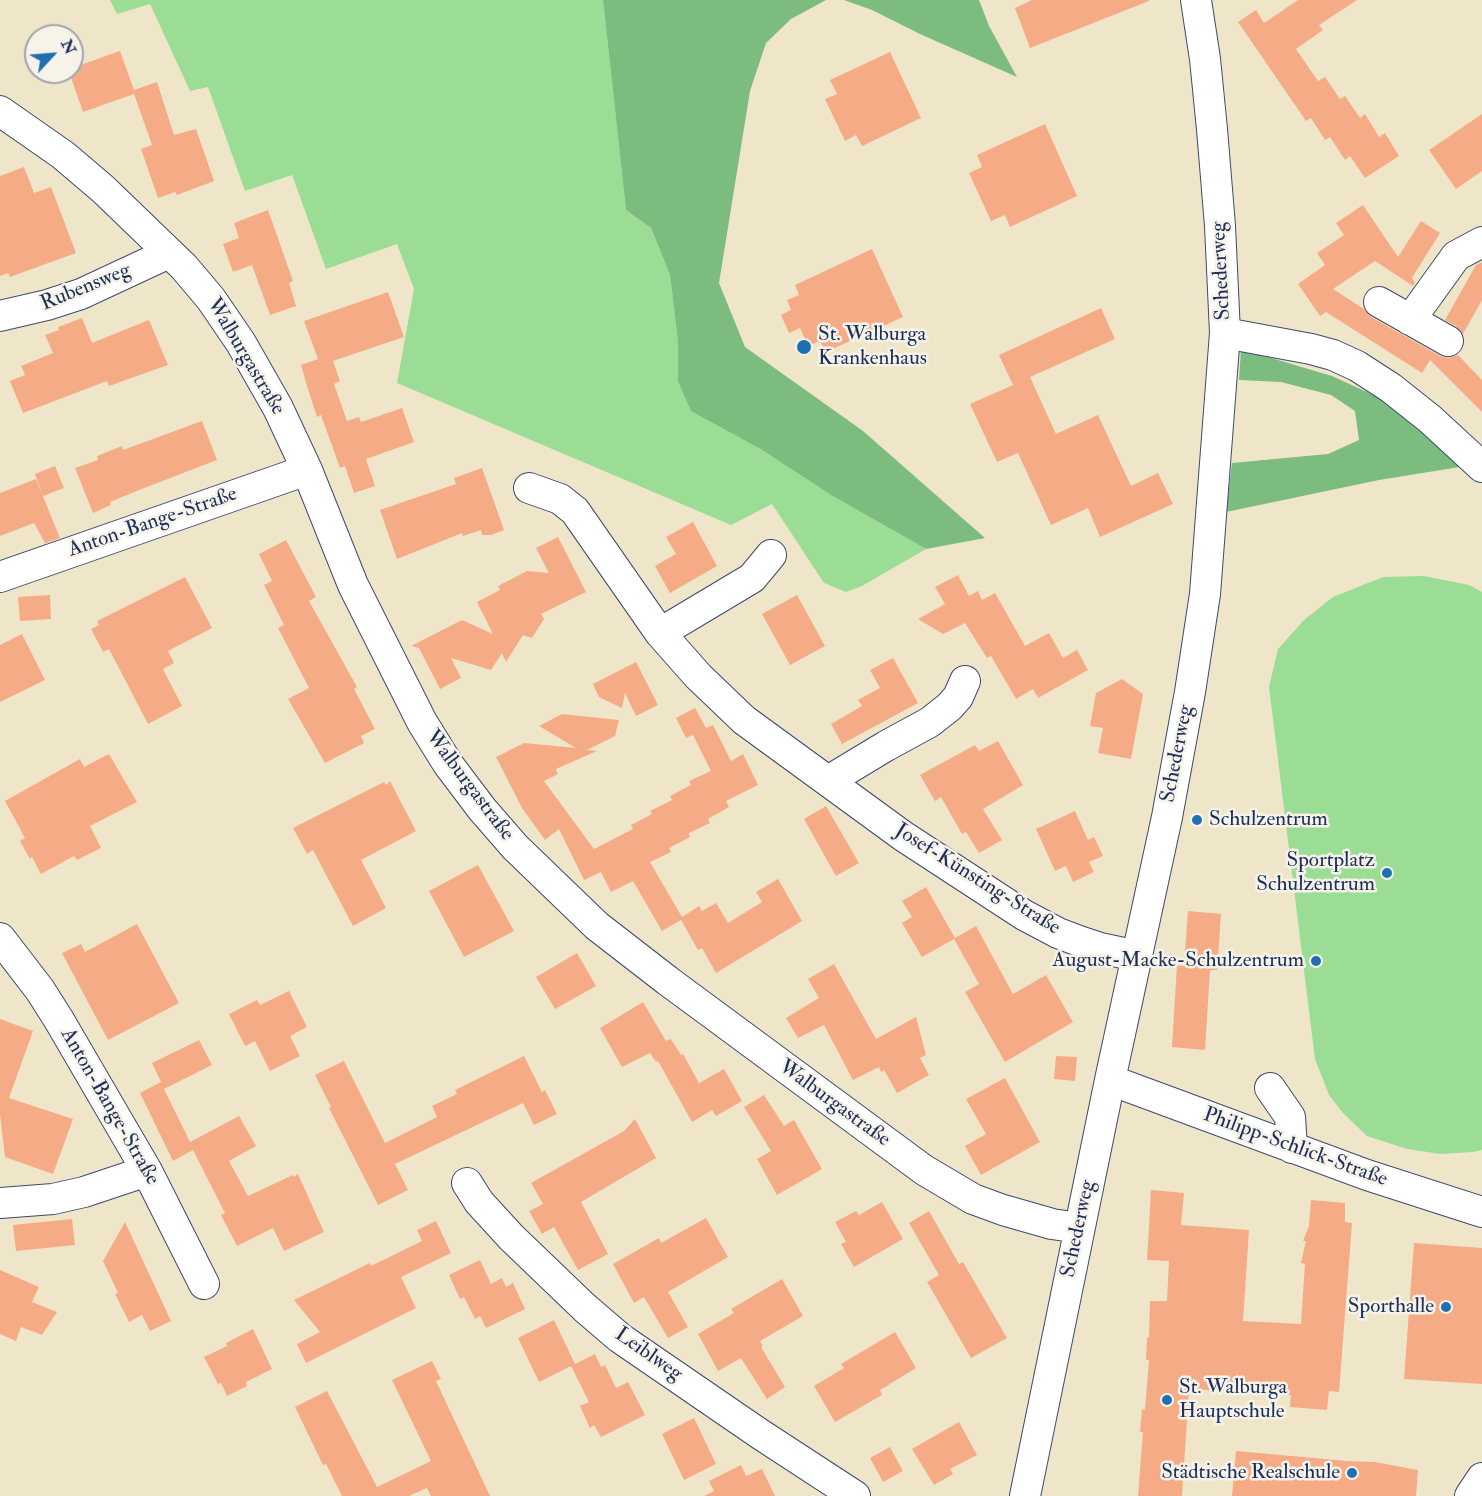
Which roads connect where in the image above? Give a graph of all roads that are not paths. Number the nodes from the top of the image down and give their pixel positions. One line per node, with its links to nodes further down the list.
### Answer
1 (1196, 0): 8 (street, Schederweg)
2 (0, 111): 4 (street, Walburgastraße)
3 (1480, 244): 7 (street)
4 (169, 253): 6 (street, Rubensweg); 11 (street, Walburgastraße)
5 (1379, 302): 7 (street)
6 (0, 316)
7 (1410, 320): 9 (street)
8 (1225, 333): 10 (street); 19 (street, Schederweg)
9 (1448, 341)
10 (1482, 467)
11 (307, 470): 14 (street, Anton-Bange-Straße); 27 (street, Walburgastraße)
12 (530, 488): 15 (street, Josef-Künsting-Straße)
13 (771, 555): 15 (street)
14 (0, 577)
15 (660, 633): 17 (street, Josef-Künsting-Straße)
16 (965, 681): 17 (street)
17 (828, 781): 19 (street, Josef-Künsting-Straße)
18 (0, 938): 23 (street, Anton-Bange-Straße)
19 (1137, 956): 20 (street, Schederweg)
20 (1110, 1080): 22 (street, Philipp-Schlick-Straße); 27 (street, Schederweg)
21 (1270, 1088): 22 (street)
22 (1292, 1148): 26 (street, Philipp-Schlick-Straße)
23 (147, 1171): 25 (street); 28 (street, Anton-Bange-Straße)
24 (467, 1183): 30 (street, Leiblweg)
25 (0, 1203)
26 (1482, 1212)
27 (1079, 1228): 31 (street, Schederweg)
28 (204, 1284)
29 (1482, 1478): 32 (street)
30 (855, 1496)
31 (1025, 1496)
32 (1470, 1496)

